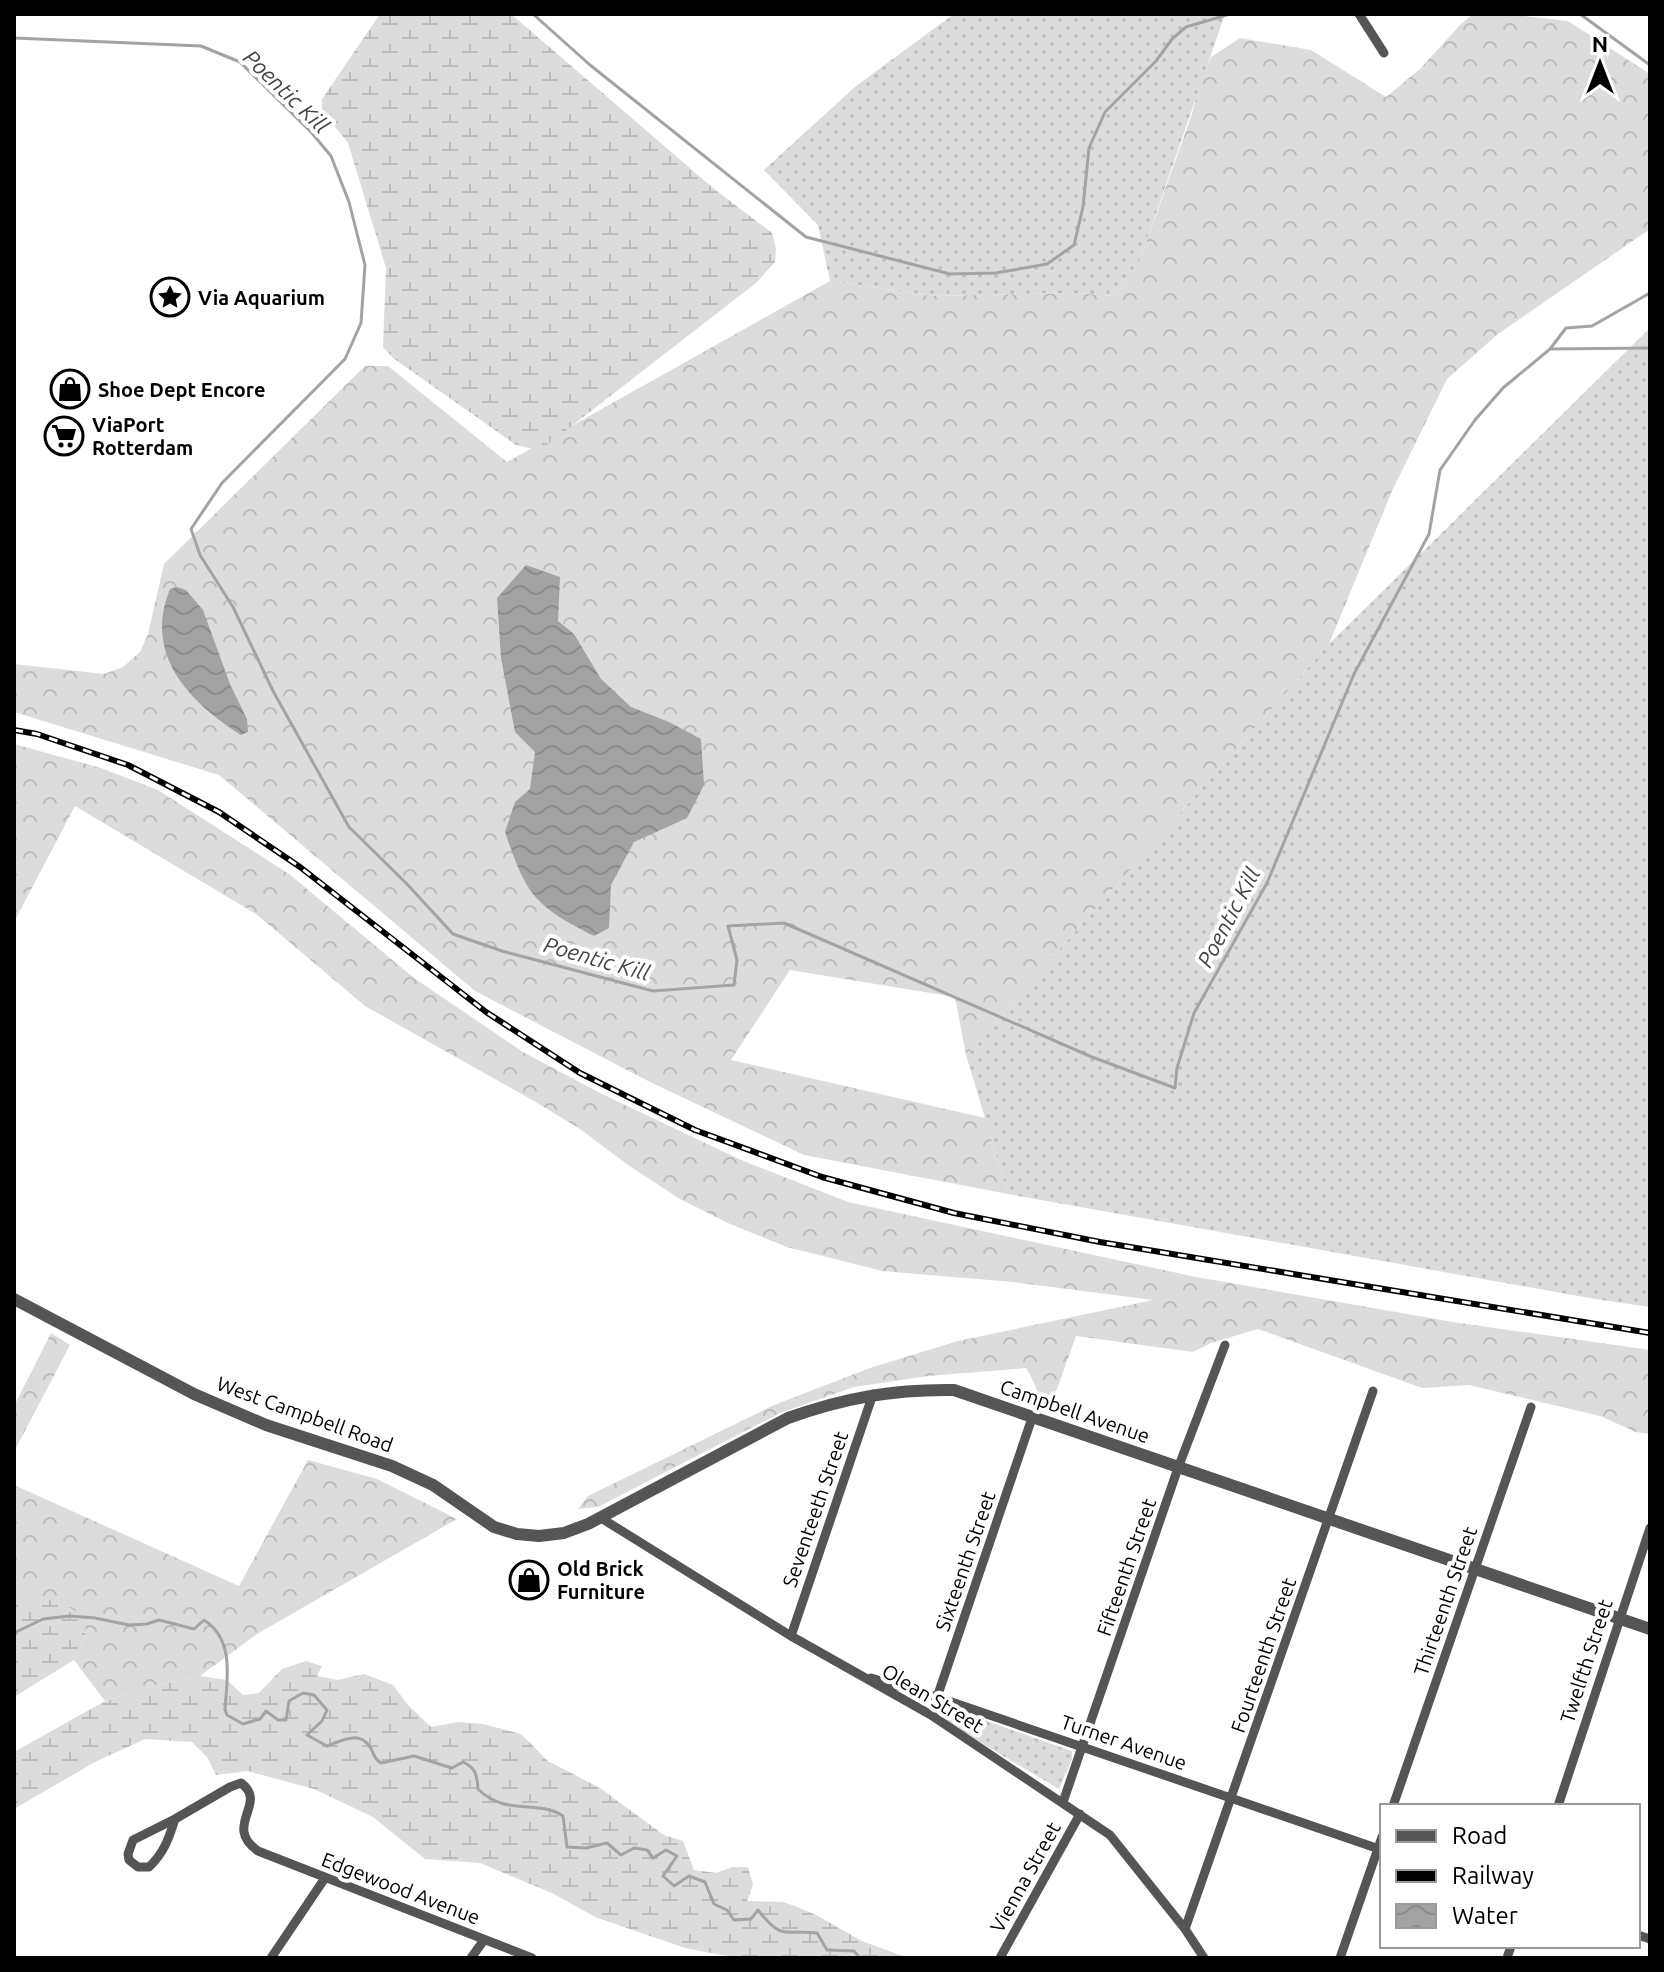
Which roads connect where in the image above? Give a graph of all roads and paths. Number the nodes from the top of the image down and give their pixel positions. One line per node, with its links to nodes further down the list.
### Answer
1 (1359, 14): 2 (street)
2 (1384, 53)
3 (14, 1299): 12 (street, West Campbell Road)
4 (1225, 1345): 9 (street, Fifteenth Street)
5 (1373, 1391): 11 (street, Fourteenth Street)
6 (873, 1394): 8 (street, Campbell Avenue); 10 (street, Campbell Avenue); 17 (street, Seventeeth Street)
7 (1531, 1407): 14 (street, Thirteenth Street)
8 (1032, 1418): 9 (street, Campbell Avenue); 19 (street, Sixteenth Street)
9 (1178, 1468): 11 (street, Campbell Avenue); 21 (street, Fifteenth Street)
10 (601, 1518): 12 (street, Campbell Avenue); 17 (street, Olean Street)
11 (1329, 1518): 14 (street, Campbell Avenue); 22 (street, Fourteenth Street)
12 (494, 1527)
13 (1650, 1528): 15 (street, Twelfth Street)
14 (1475, 1569): 15 (street, Campbell Avenue); 24 (street, Thirteenth Street)
15 (1619, 1619): 16 (street, Campbell Avenue); 25 (street, Twelfth Street)
16 (1650, 1629)
17 (791, 1636): 18 (street, Olean Street)
18 (853, 1672): 19 (street, Turner Avenue); 20 (street, Olean Street)
19 (937, 1697): 20 (street, Sixteenth Street); 21 (street, Turner Avenue)
20 (931, 1715): 23 (street, Olean Street)
21 (1084, 1747): 22 (street, Turner Avenue); 23 (street, Fifteenth Street)
22 (1233, 1798): 28 (street, Turner Avenue); 30 (street, Fourteenth Street)
23 (1063, 1802): 26 (street, Olean Street)
24 (1394, 1804)
25 (1559, 1804)
26 (1080, 1814): 30 (street, Olean Street); 36 (street, Vienna Street)
27 (175, 1819): 27 (street); 29 (street, Edgewood Avenue)
28 (1380, 1849): 37 (street)
29 (325, 1878): 31 (street, Edgewood Avenue); 33 (street)
30 (1185, 1929): 32 (street, Olean Street)
31 (484, 1940): 34 (street); 35 (street, Edgewood Avenue)
32 (1197, 1955)
33 (271, 1958)
34 (471, 1958)
35 (532, 1958)
36 (1000, 1958)
37 (1340, 1958)

